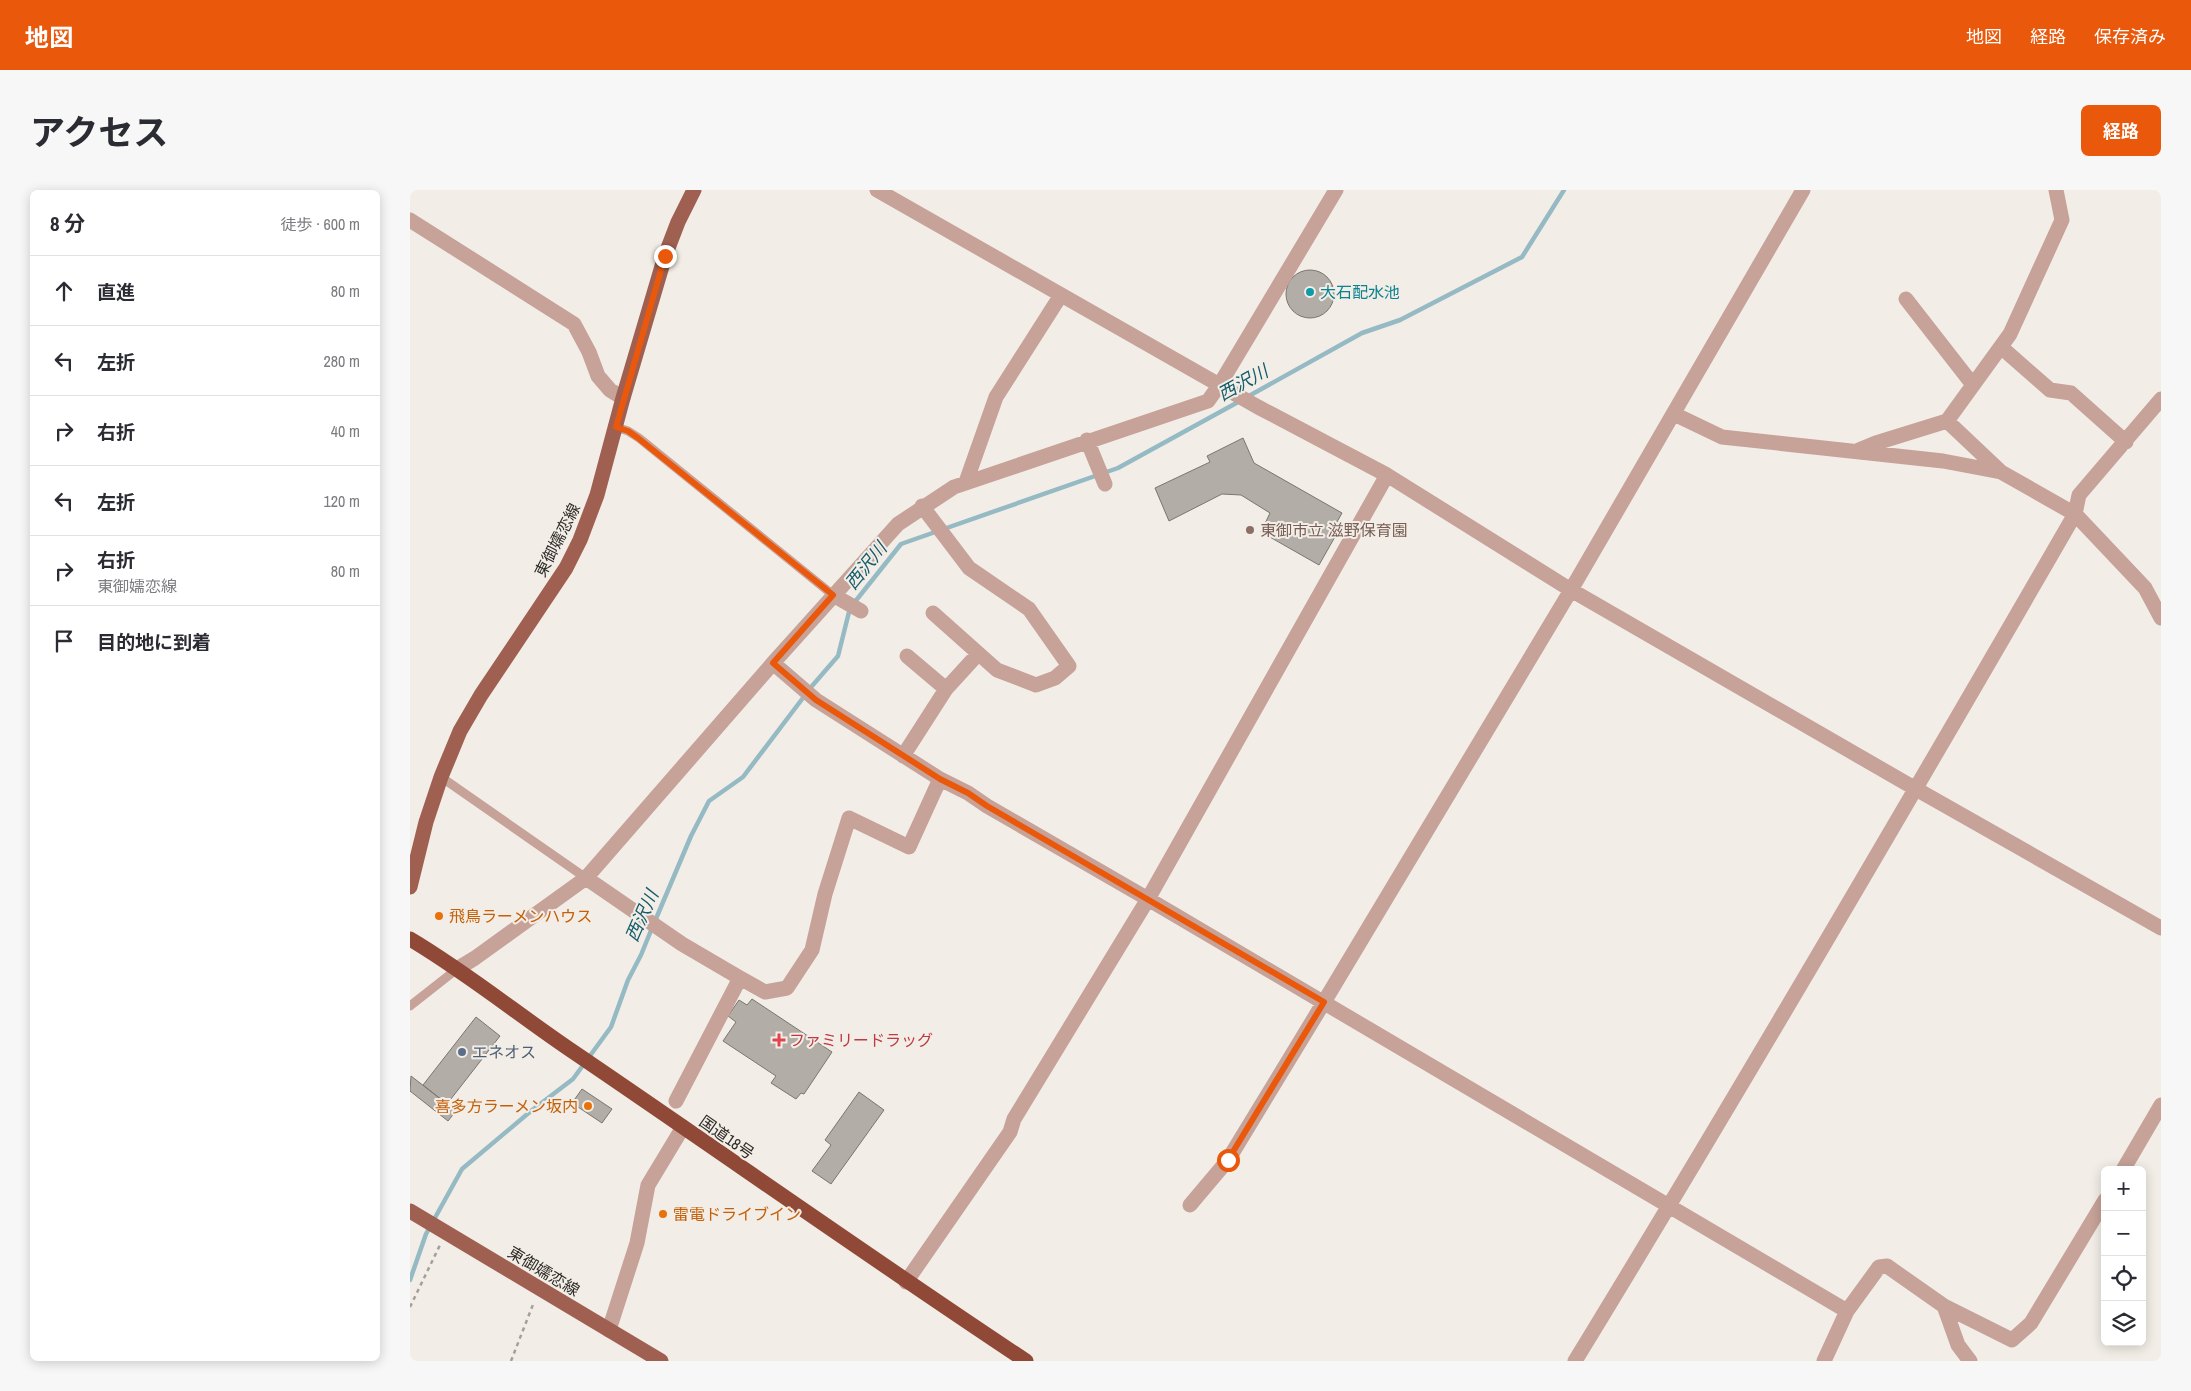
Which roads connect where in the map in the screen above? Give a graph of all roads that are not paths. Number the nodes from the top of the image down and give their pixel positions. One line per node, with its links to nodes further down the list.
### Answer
1 (694, 190): 12 (main road, 東御嬬恋線)
2 (877, 190): 7 (street)
3 (1336, 190): 11 (street)
4 (1803, 190): 14 (street)
5 (2056, 190): 9 (street)
6 (410, 220): 12 (street)
7 (1061, 294): 11 (street); 22 (street)
8 (1906, 299): 10 (street)
9 (2001, 346): 10 (street); 18 (street)
10 (1973, 385): 15 (street)
11 (1226, 388): 17 (street); 21 (street)
12 (623, 398): 16 (main road, 東御嬬恋線)
13 (2161, 399): 18 (street)
14 (1674, 414): 19 (street); 26 (street)
15 (1947, 421): 19 (street); 20 (street)
16 (616, 427): 27 (lane); 36 (main road, 東御嬬恋線)
17 (1087, 440): 22 (street); 23 (street)
18 (2126, 442): 25 (street)
19 (1858, 451): 20 (street)
20 (2001, 472): 25 (street)
21 (1387, 475): 26 (street); 41 (street)
22 (966, 482): 24 (street)
23 (1105, 484)
24 (922, 506): 27 (street); 31 (street)
25 (2075, 514): 28 (street); 38 (street)
26 (1571, 590): 38 (street); 46 (street)
27 (838, 598): 29 (street); 33 (street)
28 (2159, 609)
29 (862, 611)
30 (933, 614): 31 (street)
31 (978, 654): 34 (street)
32 (907, 656): 34 (street)
33 (773, 663): 35 (street); 39 (street)
34 (946, 689): 35 (street)
35 (902, 756): 37 (street)
36 (441, 777): 39 (lane); 40 (main road, 東御嬬恋線)
37 (940, 779): 41 (street); 45 (street)
38 (1916, 789): 42 (street); 53 (street)
39 (586, 878): 44 (street); 45 (street)
40 (410, 887)
41 (1148, 899): 46 (street); 56 (street)
42 (2161, 928)
43 (410, 939): 44 (highway, 国道18号)
44 (457, 969): 47 (lane); 50 (highway, 国道18号)
45 (740, 978): 48 (street)
46 (1324, 1002): 52 (street); 53 (street)
47 (410, 1006)
48 (676, 1101)
49 (2161, 1105): 51 (street)
50 (683, 1127): 56 (highway, 国道18号); 59 (street)
51 (2125, 1166)
52 (1190, 1205)
53 (1670, 1206): 58 (street); 62 (street)
54 (2101, 1207): 57 (street)
55 (410, 1211): 59 (main road, 東御嬬恋線)
56 (906, 1282): 61 (highway, 国道18号)
57 (1944, 1306): 58 (street); 64 (street)
58 (1847, 1311): 63 (street)
59 (609, 1330): 60 (main road, 東御嬬恋線)
60 (661, 1361)
61 (1026, 1361)
62 (1575, 1361)
63 (1824, 1361)
64 (1970, 1361)

